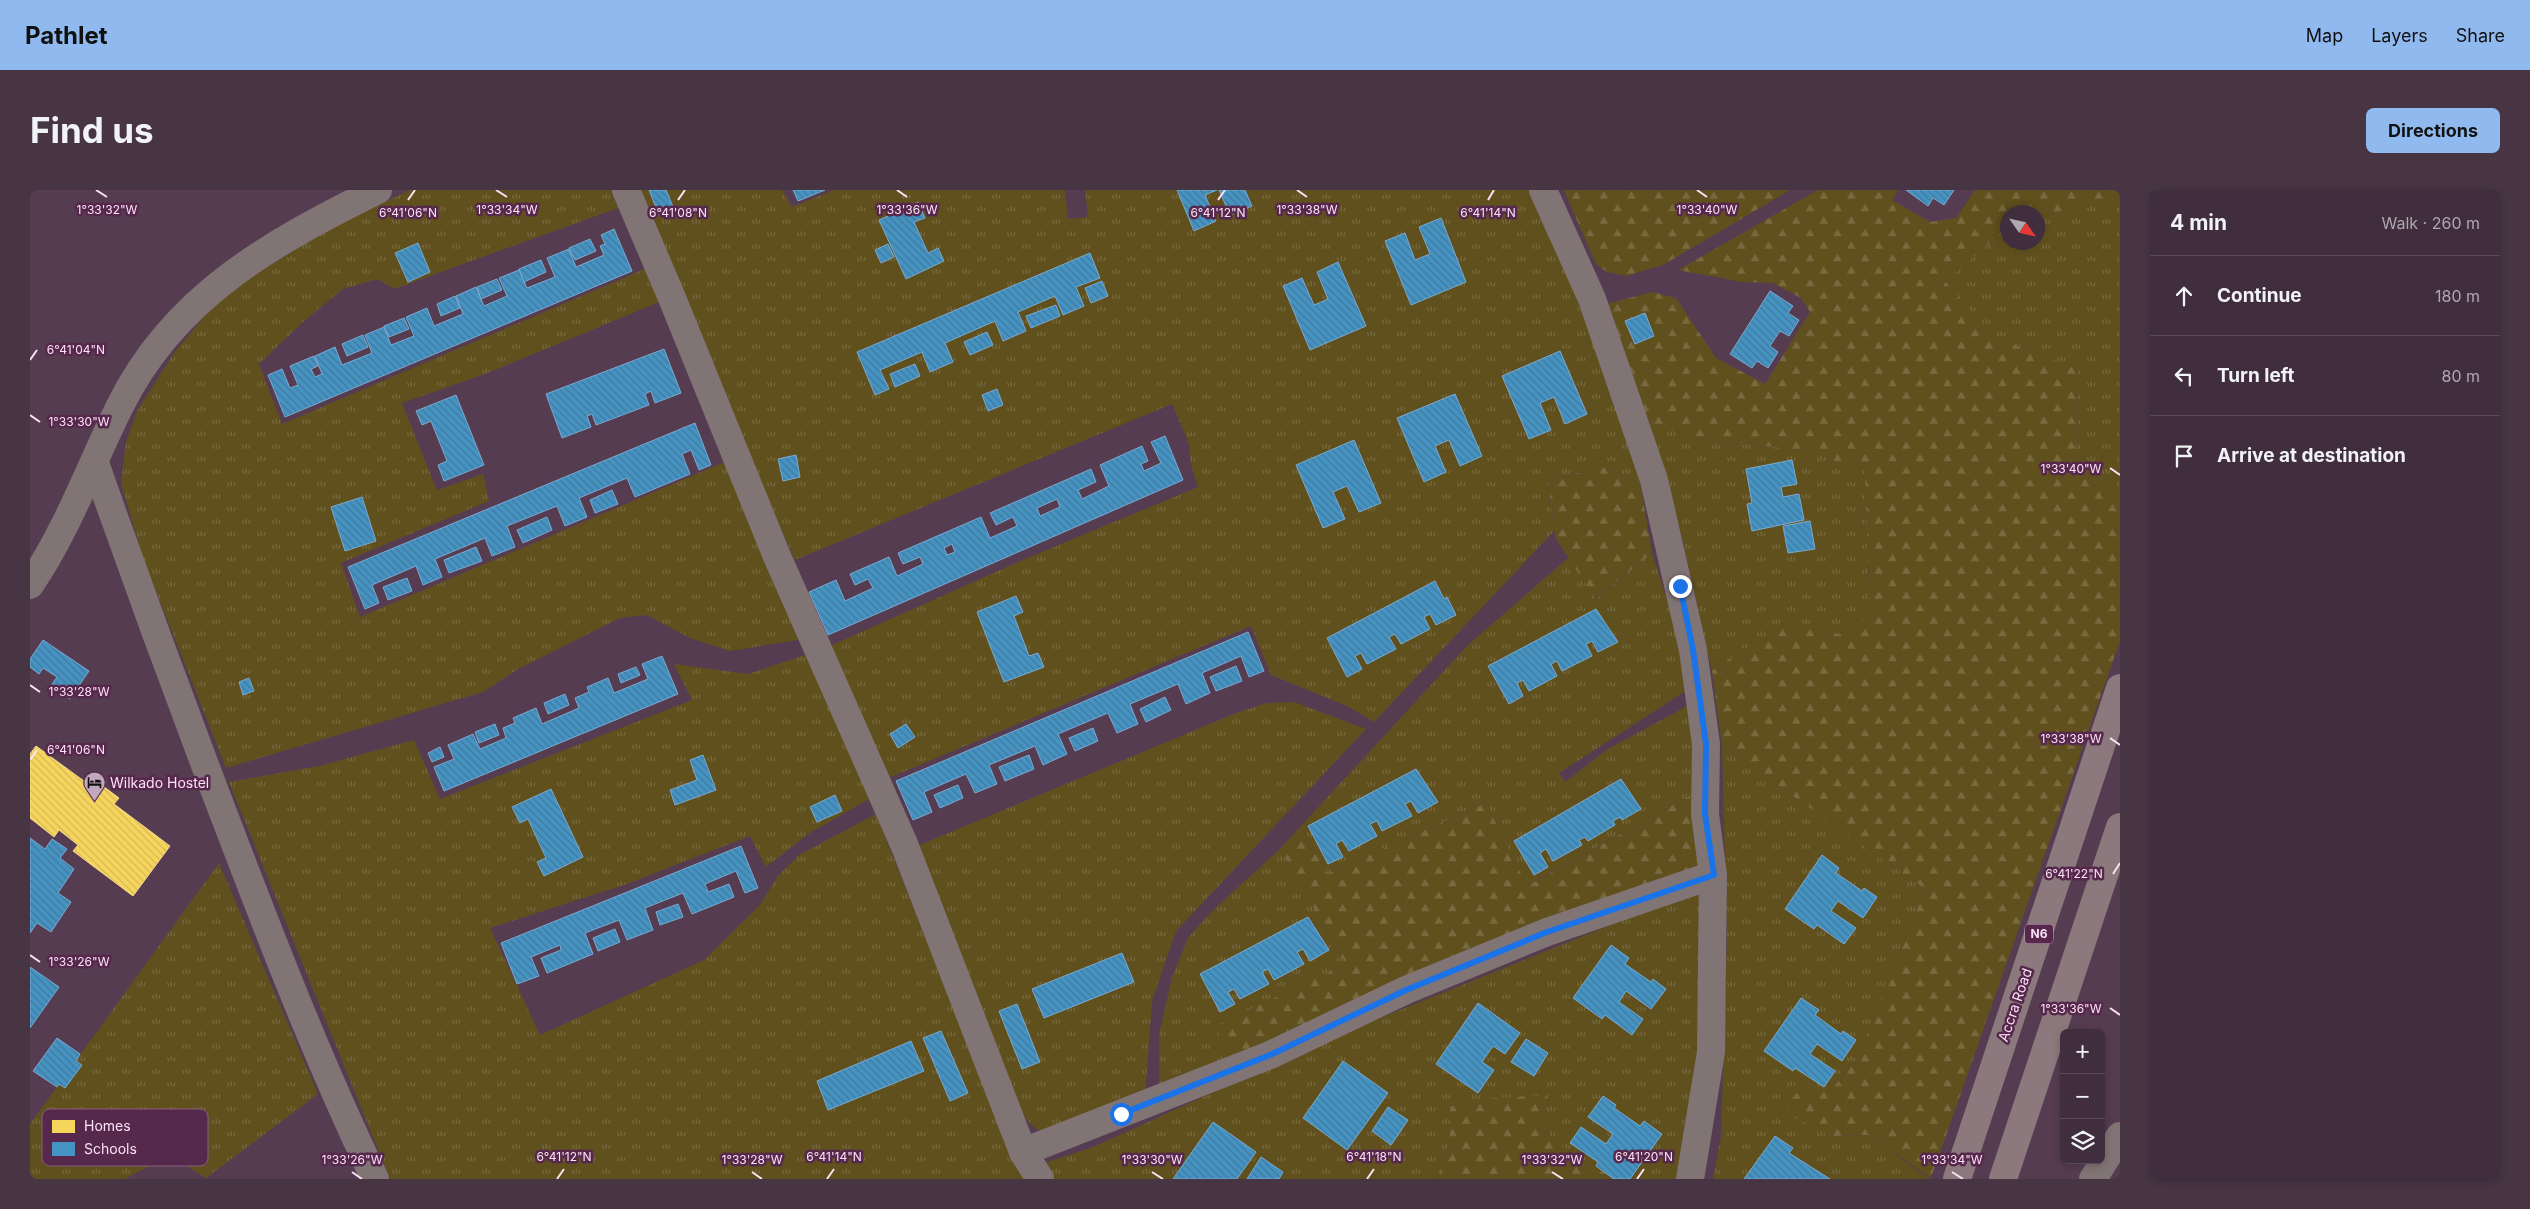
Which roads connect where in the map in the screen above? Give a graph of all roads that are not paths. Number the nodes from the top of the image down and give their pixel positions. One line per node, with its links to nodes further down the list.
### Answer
1 (378, 190): 4 (street)
2 (626, 190): 10 (street)
3 (1543, 190): 8 (street)
4 (95, 463): 5 (street); 11 (street)
5 (30, 585)
6 (2120, 688): 14 (highway, Accra Road / N6)
7 (2120, 827): 15 (highway)
8 (1714, 875): 10 (street); 13 (street)
9 (2120, 1136): 16 (street)
10 (1023, 1152): 12 (street)
11 (374, 1179)
12 (1040, 1179)
13 (1690, 1179)
14 (1957, 1179)
15 (2004, 1179)
16 (2094, 1179)

